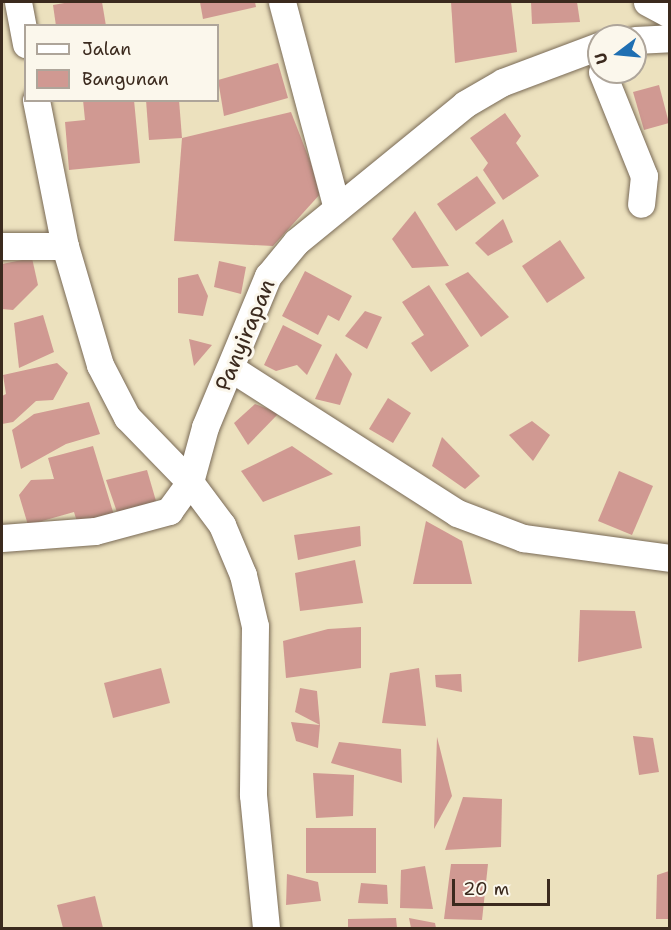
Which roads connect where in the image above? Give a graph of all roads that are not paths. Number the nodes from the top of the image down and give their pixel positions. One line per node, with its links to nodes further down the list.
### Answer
1 (18, 2): 5 (street)
2 (282, 2): 12 (street)
3 (647, 2): 4 (street)
4 (669, 15)
5 (24, 34)
6 (669, 38): 7 (street)
7 (647, 39)
8 (587, 61): 12 (street, Panyirapan)
9 (608, 84): 11 (street)
10 (36, 102): 14 (street)
11 (641, 204)
12 (336, 208): 15 (street, Panyirapan)
13 (2, 246): 14 (street)
14 (65, 246): 16 (street)
15 (232, 369): 16 (street, Panyirapan); 18 (street)
16 (190, 482): 17 (street, Panyirapan); 19 (street)
17 (2, 538)
18 (669, 558)
19 (266, 928)

